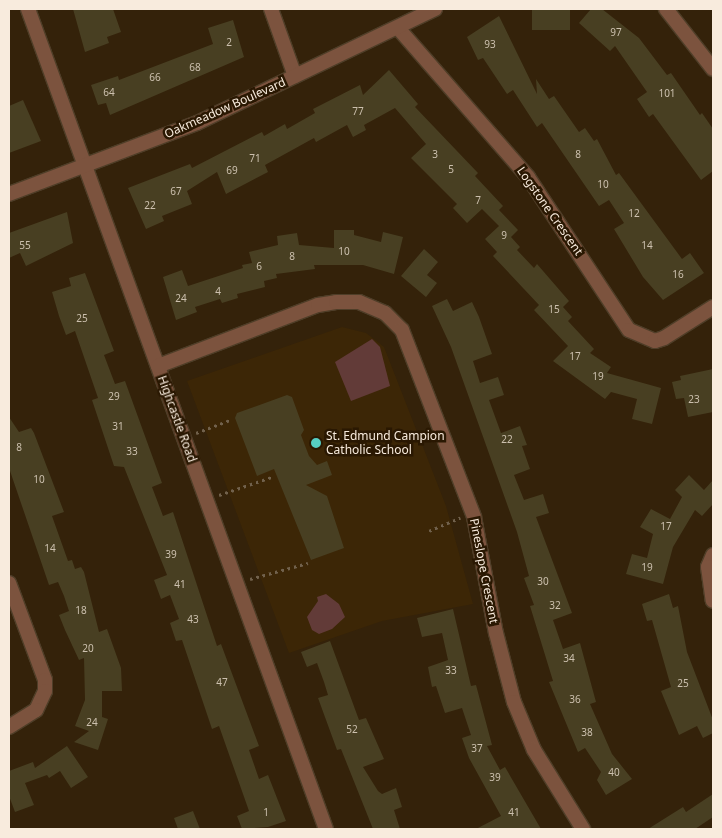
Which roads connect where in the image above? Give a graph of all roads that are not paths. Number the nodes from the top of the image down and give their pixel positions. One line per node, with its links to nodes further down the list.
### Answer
1 (28, 9): 8 (street, Highcastle Road)
2 (271, 9): 7 (street)
3 (435, 9): 5 (street, Oakmeadow Boulevard)
4 (666, 9): 6 (street)
5 (398, 28): 7 (street, Oakmeadow Boulevard); 10 (street, Logstone Crescent)
6 (713, 69)
7 (295, 76): 8 (street, Oakmeadow Boulevard)
8 (83, 164): 9 (street, Oakmeadow Boulevard); 11 (street, Highcastle Road)
9 (9, 194)
10 (713, 307)
11 (158, 366): 16 (street, Highcastle Road); 17 (street, Pineslope Crescent)
12 (713, 555): 14 (street)
13 (9, 583): 15 (street)
14 (713, 602)
15 (9, 727)
16 (326, 829)
17 (583, 829)

